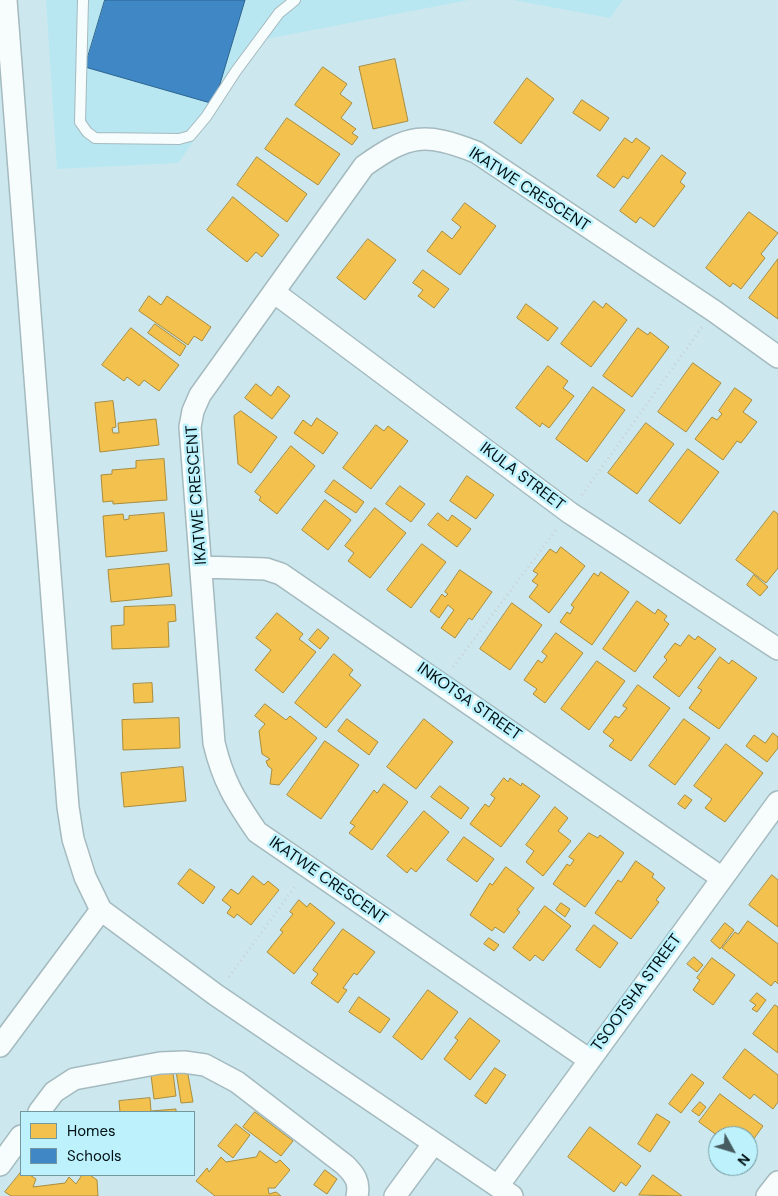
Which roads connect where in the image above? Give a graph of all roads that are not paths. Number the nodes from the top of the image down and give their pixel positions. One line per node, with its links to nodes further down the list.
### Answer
1 (6, 0): 10 (street)
2 (83, 0): 3 (lane)
3 (295, 0)
4 (275, 293): 5 (street, IKATWE CRESCENT); 6 (street, IKATWE CRESCENT); 7 (street, IKULA STREET)
5 (778, 357)
6 (202, 566): 9 (street, INKOTSA STREET); 12 (street, IKATWE CRESCENT)
7 (778, 649)
8 (778, 802): 9 (street, TSOOTSHA STREET)
9 (722, 878): 12 (street, TSOOTSHA STREET)
10 (101, 910): 11 (street); 15 (street)
11 (0, 1046)
12 (588, 1059): 17 (street, TSOOTSHA STREET)
13 (40, 1111): 18 (street)
14 (20, 1137): 16 (street)
15 (434, 1143): 17 (street); 19 (street)
16 (0, 1165)
17 (505, 1191)
18 (357, 1196)
19 (394, 1196)

